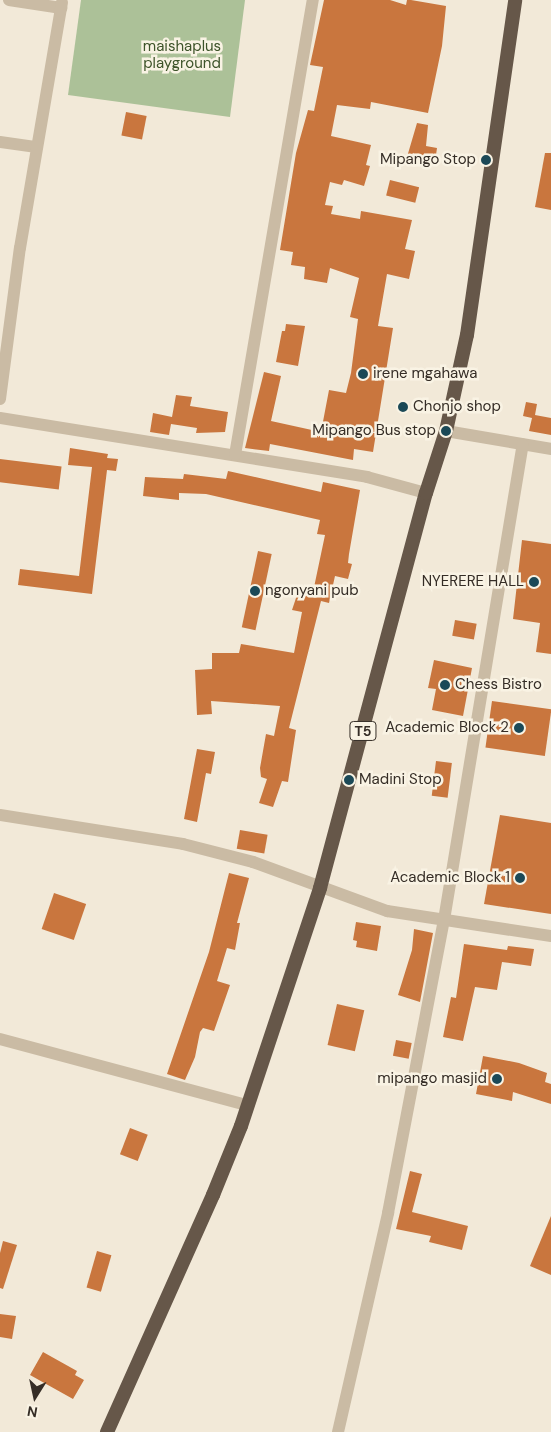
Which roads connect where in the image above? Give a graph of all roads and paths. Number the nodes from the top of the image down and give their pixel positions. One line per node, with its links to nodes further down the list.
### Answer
1 (9, 0): 5 (street)
2 (313, 0): 11 (street)
3 (515, 0): 8 (highway, T5)
4 (0, 142): 5 (street)
5 (37, 147): 6 (street)
6 (0, 399)
7 (0, 418): 11 (street)
8 (446, 432): 9 (street); 12 (highway, T5)
9 (523, 445): 10 (street); 15 (street)
10 (551, 449)
11 (235, 455): 12 (street)
12 (426, 493): 14 (highway, T5)
13 (0, 814): 14 (street)
14 (320, 888): 15 (street); 18 (highway, T5)
15 (444, 920): 16 (street); 20 (street)
16 (551, 936)
17 (0, 1039): 18 (street)
18 (246, 1105): 19 (highway, T5)
19 (107, 1432)
20 (338, 1432)

